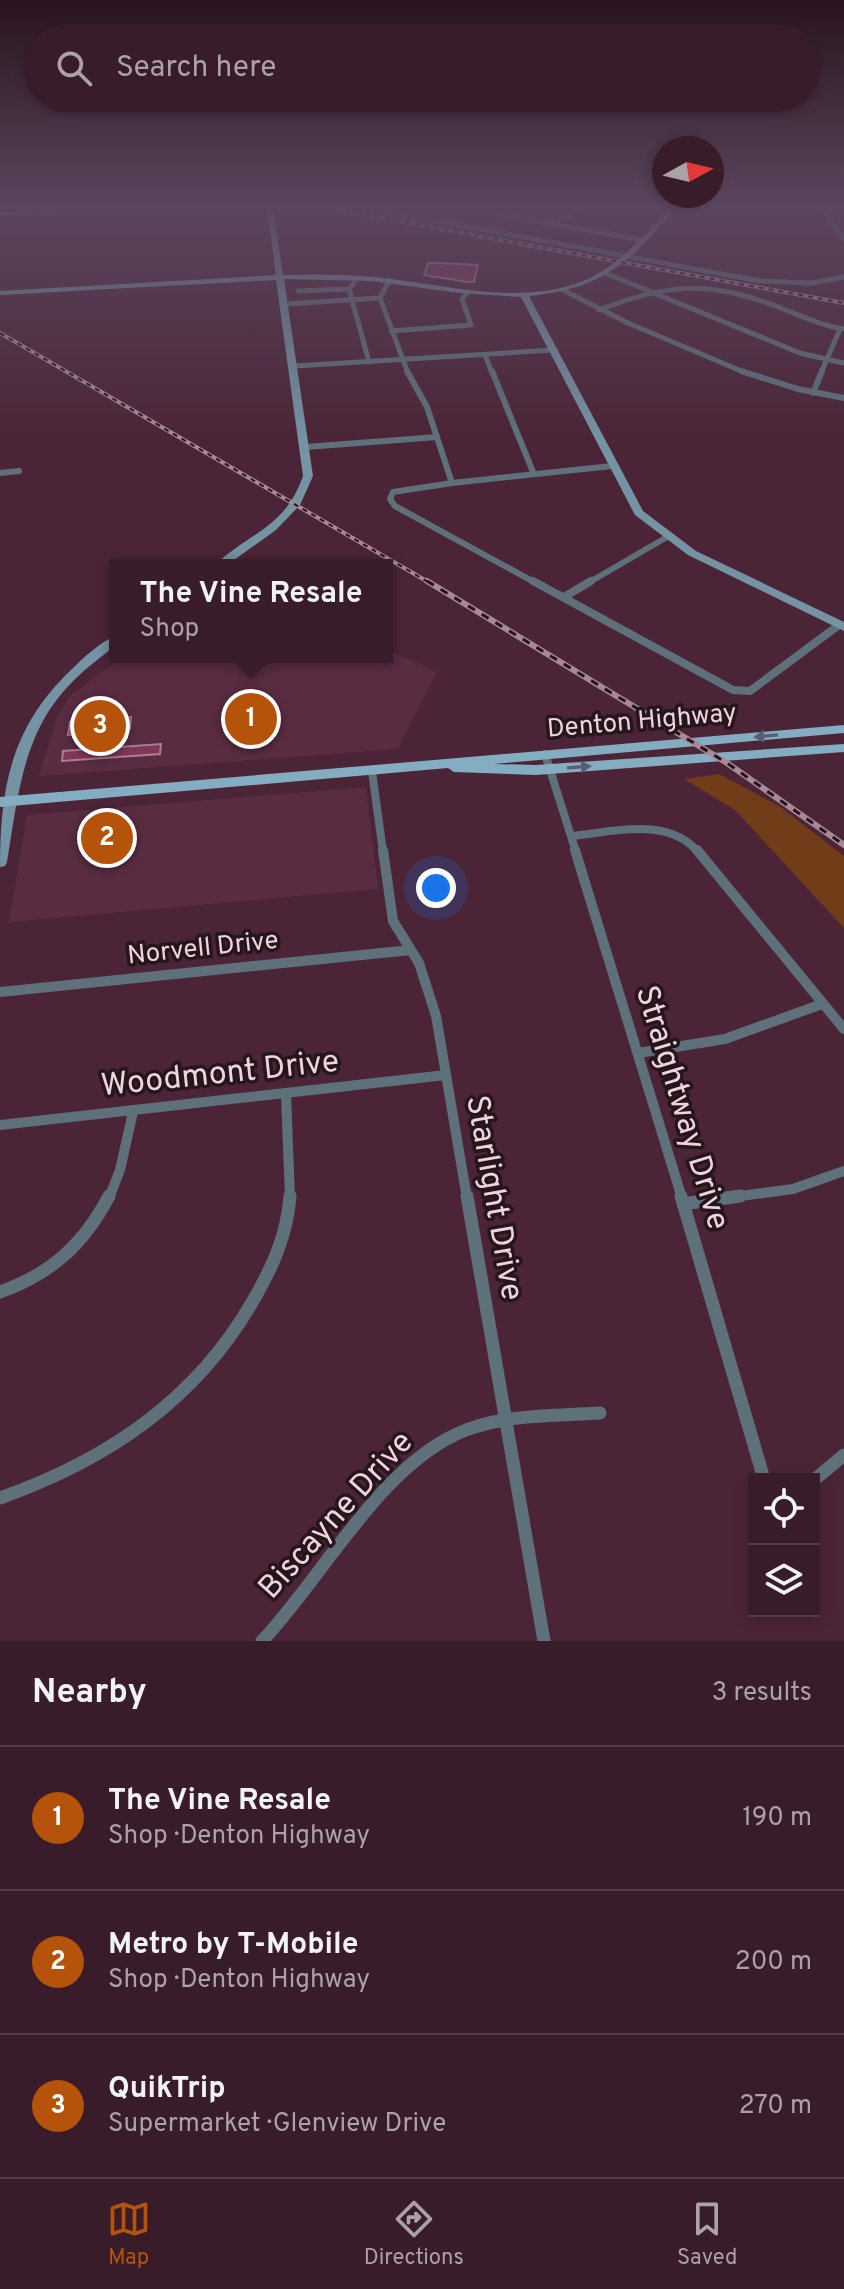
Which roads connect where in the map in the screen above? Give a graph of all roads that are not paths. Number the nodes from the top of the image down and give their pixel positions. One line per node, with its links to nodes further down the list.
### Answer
1 (158, 285): 12 (main road)
2 (283, 285): 19 (main road)
3 (387, 285): 17 (street)
4 (410, 285): 14 (main road)
5 (576, 285): 9 (main road)
6 (634, 285): 10 (street)
7 (680, 285): 10 (street)
8 (687, 285): 22 (street)
9 (563, 290): 13 (main road); 21 (street)
10 (647, 290): 21 (street); 27 (street)
11 (298, 291): 18 (street)
12 (0, 293)
13 (544, 293): 16 (main road); 20 (main road)
14 (466, 294): 15 (main road); 23 (street)
15 (502, 296): 16 (main road); 20 (main road)
16 (525, 296): 20 (main road)
17 (380, 298): 18 (street); 23 (street)
18 (352, 300): 19 (street); 28 (street)
19 (286, 304): 30 (main road)
20 (530, 306): 24 (main road)
21 (599, 310): 31 (street)
22 (842, 329): 27 (street)
23 (391, 331): 26 (street)
24 (553, 350): 25 (street); 35 (main road)
25 (485, 355): 26 (street); 37 (street)
26 (401, 361): 28 (street); 33 (street)
27 (825, 361): 29 (street); 31 (street)
28 (369, 362): 30 (street)
29 (844, 363)
30 (295, 366): 34 (main road)
31 (813, 393): 32 (street)
32 (844, 398)
33 (437, 437): 34 (street); 39 (street)
34 (306, 447): 41 (main road)
35 (612, 466): 37 (street); 40 (main road)
36 (19, 471): 38 (street)
37 (533, 472): 39 (street)
38 (0, 473)
39 (452, 483): 42 (street)
40 (667, 537): 42 (street); 43 (main road)
41 (228, 559)
42 (564, 597): 43 (street)
43 (842, 626)
44 (109, 644): 51 (main road)
45 (844, 729): 47 (main road, Denton Highway, one-way to 47)
46 (844, 748): 49 (main road, Denton Highway, one-way to 46)
47 (545, 754): 48 (main road, Denton Highway); 49 (street, Straightway Drive)
48 (445, 766): 49 (main road, Denton Highway); 50 (main road, Denton Highway)
49 (549, 769): 52 (street, Straightway Drive)
50 (372, 771): 51 (main road, Denton Highway); 54 (street, Starlight Drive)
51 (5, 802): 53 (main road)
52 (571, 836): 56 (street); 58 (street, Straightway Drive)
53 (0, 862)
54 (411, 950): 55 (street, Norvell Drive); 59 (street, Starlight Drive)
55 (0, 992)
56 (822, 1004): 57 (street); 58 (street)
57 (844, 1029)
58 (638, 1053): 64 (street, Straightway Drive)
59 (446, 1075): 60 (street, Woodmont Drive); 67 (street, Starlight Drive)
60 (286, 1095): 61 (street, Woodmont Drive); 71 (street)
61 (133, 1112): 62 (street, Woodmont Drive); 65 (street)
62 (0, 1125)
63 (844, 1171): 64 (street)
64 (683, 1204): 69 (street, Straightway Drive)
65 (0, 1292)
66 (600, 1413): 67 (street, Biscayne Drive)
67 (506, 1422): 72 (street, Biscayne Drive); 73 (street, Starlight Drive)
68 (844, 1455): 70 (street)
69 (762, 1473)
70 (820, 1475)
71 (0, 1498)
72 (262, 1641)
73 (544, 1641)

